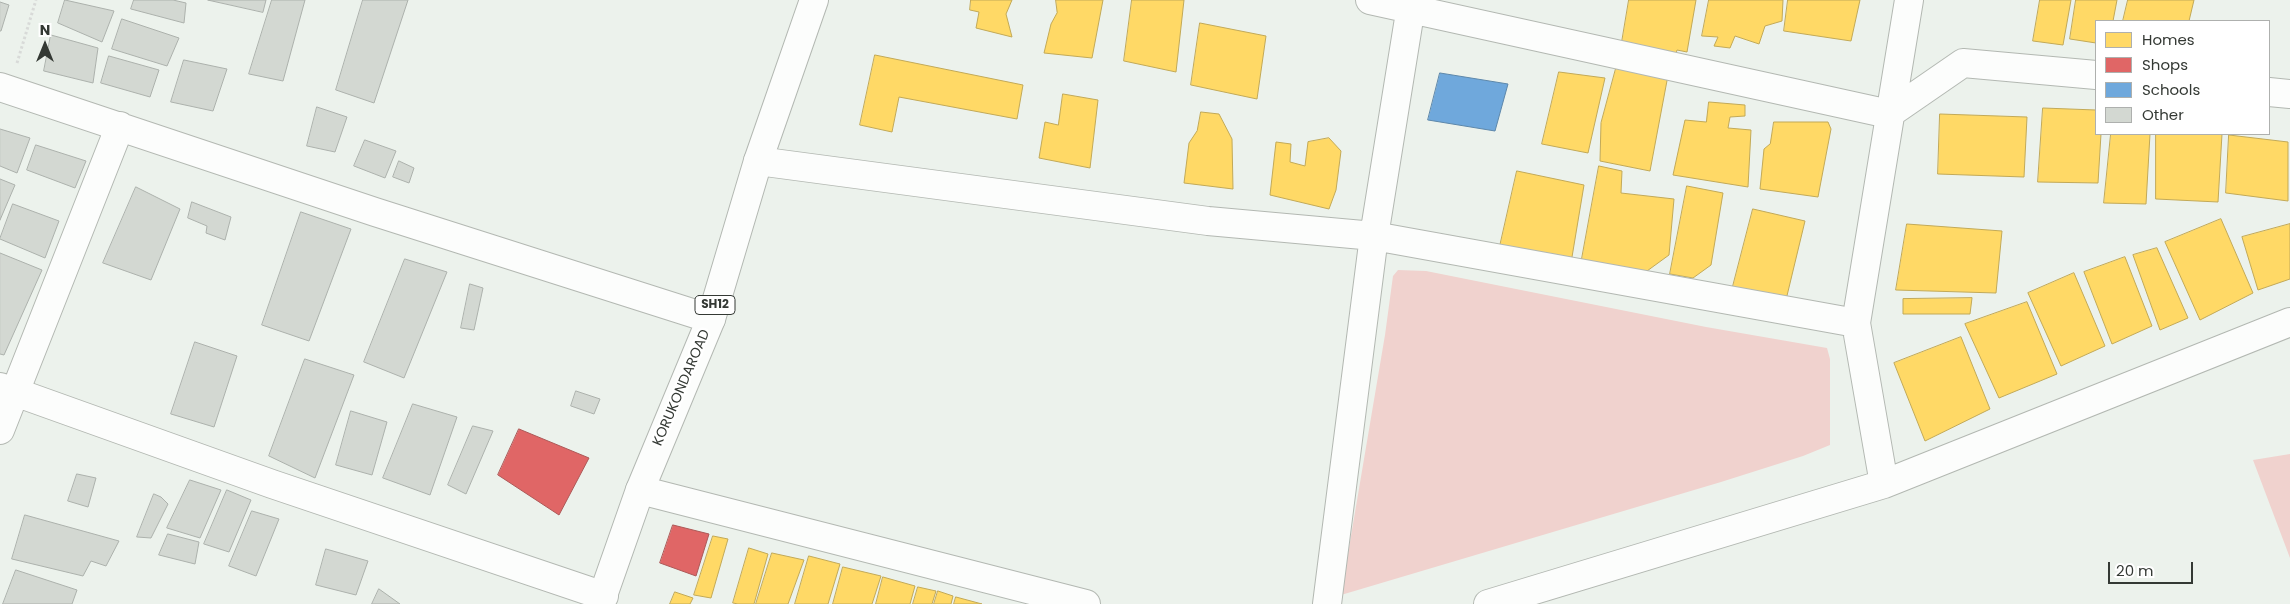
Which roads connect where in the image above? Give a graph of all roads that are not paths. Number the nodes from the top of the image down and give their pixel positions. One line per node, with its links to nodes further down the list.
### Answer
1 (814, 0): 11 (street, KORUKONDAROAD / SH12)
2 (1370, 0): 4 (street)
3 (1909, 0): 9 (street)
4 (1412, 4): 9 (street); 12 (street)
5 (2095, 76): 9 (street)
6 (5, 89): 10 (street)
7 (2270, 92): 8 (street)
8 (2290, 94)
9 (1889, 114): 15 (street)
10 (120, 126): 13 (street); 16 (street)
11 (758, 161): 12 (street); 13 (street, KORUKONDAROAD / SH12)
12 (1374, 236): 15 (street); 22 (street)
13 (711, 319): 19 (street, KORUKONDAROAD / SH12)
14 (2290, 322): 18 (street)
15 (1856, 323): 18 (street)
16 (7, 390): 17 (street); 20 (street)
17 (0, 430)
18 (1884, 484): 23 (street)
19 (640, 490): 20 (street, KORUKONDAROAD / SH12); 21 (street)
20 (602, 600)
21 (1086, 604)
22 (1327, 604)
23 (1488, 604)

